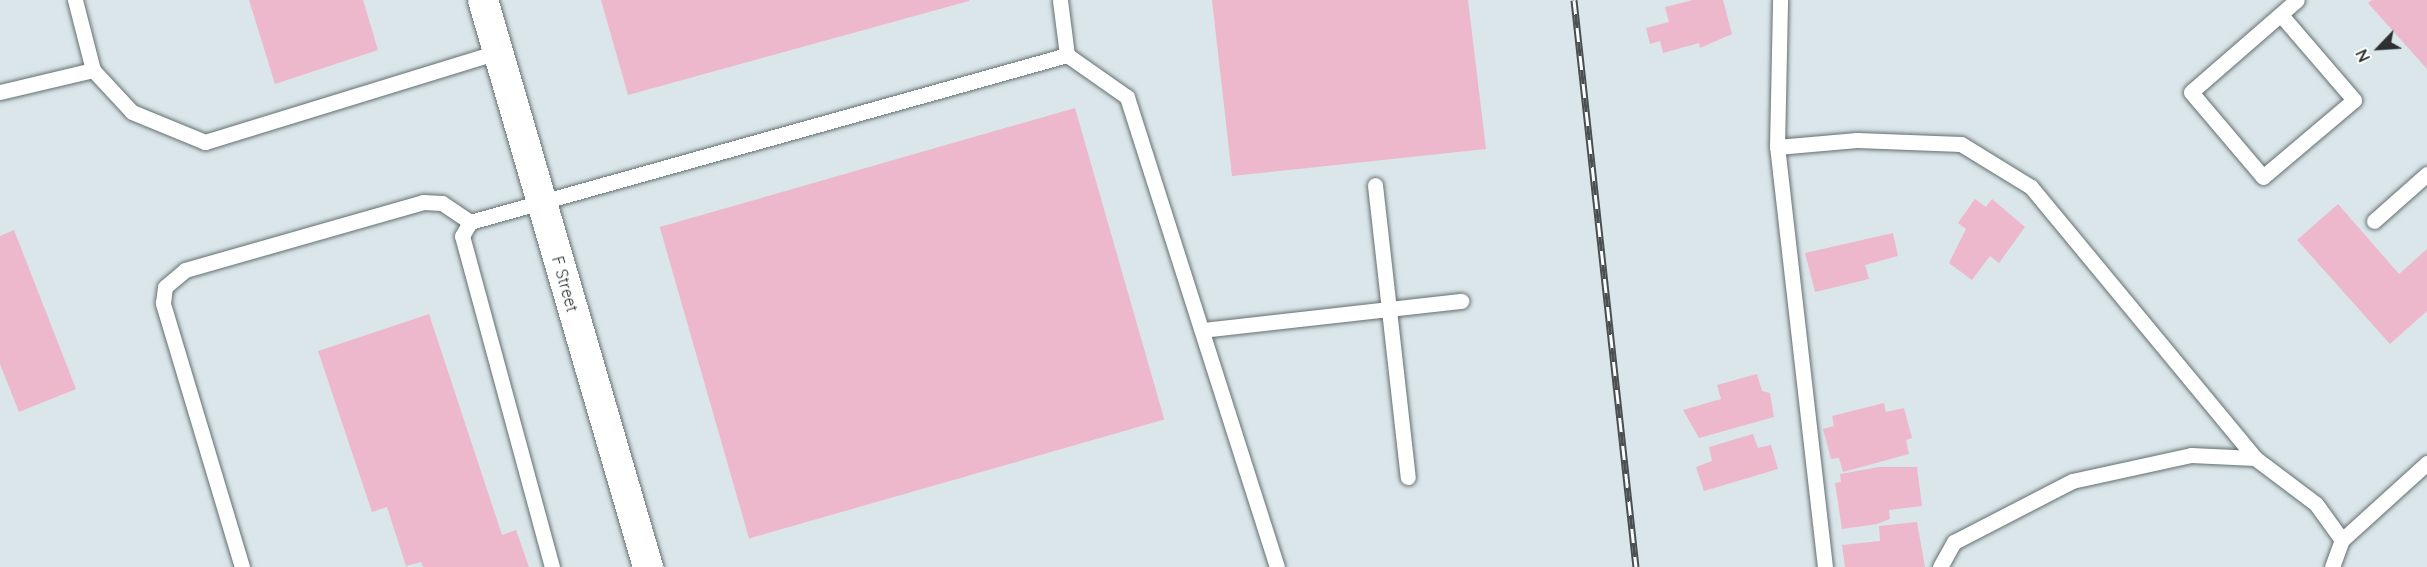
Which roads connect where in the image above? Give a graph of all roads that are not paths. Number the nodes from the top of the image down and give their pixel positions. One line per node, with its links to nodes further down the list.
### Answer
1 (75, 0): 9 (lane)
2 (483, 0): 7 (street, F Street)
3 (1060, 0): 8 (lane)
4 (1780, 0): 11 (lane)
5 (2297, 0): 6 (lane)
6 (2281, 15): 6 (lane)
7 (498, 52): 9 (lane); 14 (street, F Street)
8 (1067, 55): 14 (lane); 19 (lane)
9 (93, 70): 10 (lane)
10 (0, 92)
11 (1777, 147): 20 (lane); 28 (lane)
12 (2427, 174): 15 (lane)
13 (1375, 185): 18 (lane)
14 (541, 201): 16 (lane); 26 (street, F Street)
15 (2374, 221)
16 (471, 222): 24 (lane); 25 (lane)
17 (1461, 301): 18 (lane)
18 (1389, 309): 19 (lane); 22 (lane)
19 (1202, 330): 27 (lane)
20 (2255, 458): 23 (lane); 29 (lane)
21 (2427, 463): 23 (lane)
22 (1408, 477)
23 (2342, 540): 30 (lane)
24 (242, 567)
25 (552, 567)
26 (648, 567)
27 (1277, 567)
28 (1825, 567)
29 (1940, 567)
30 (2332, 567)

